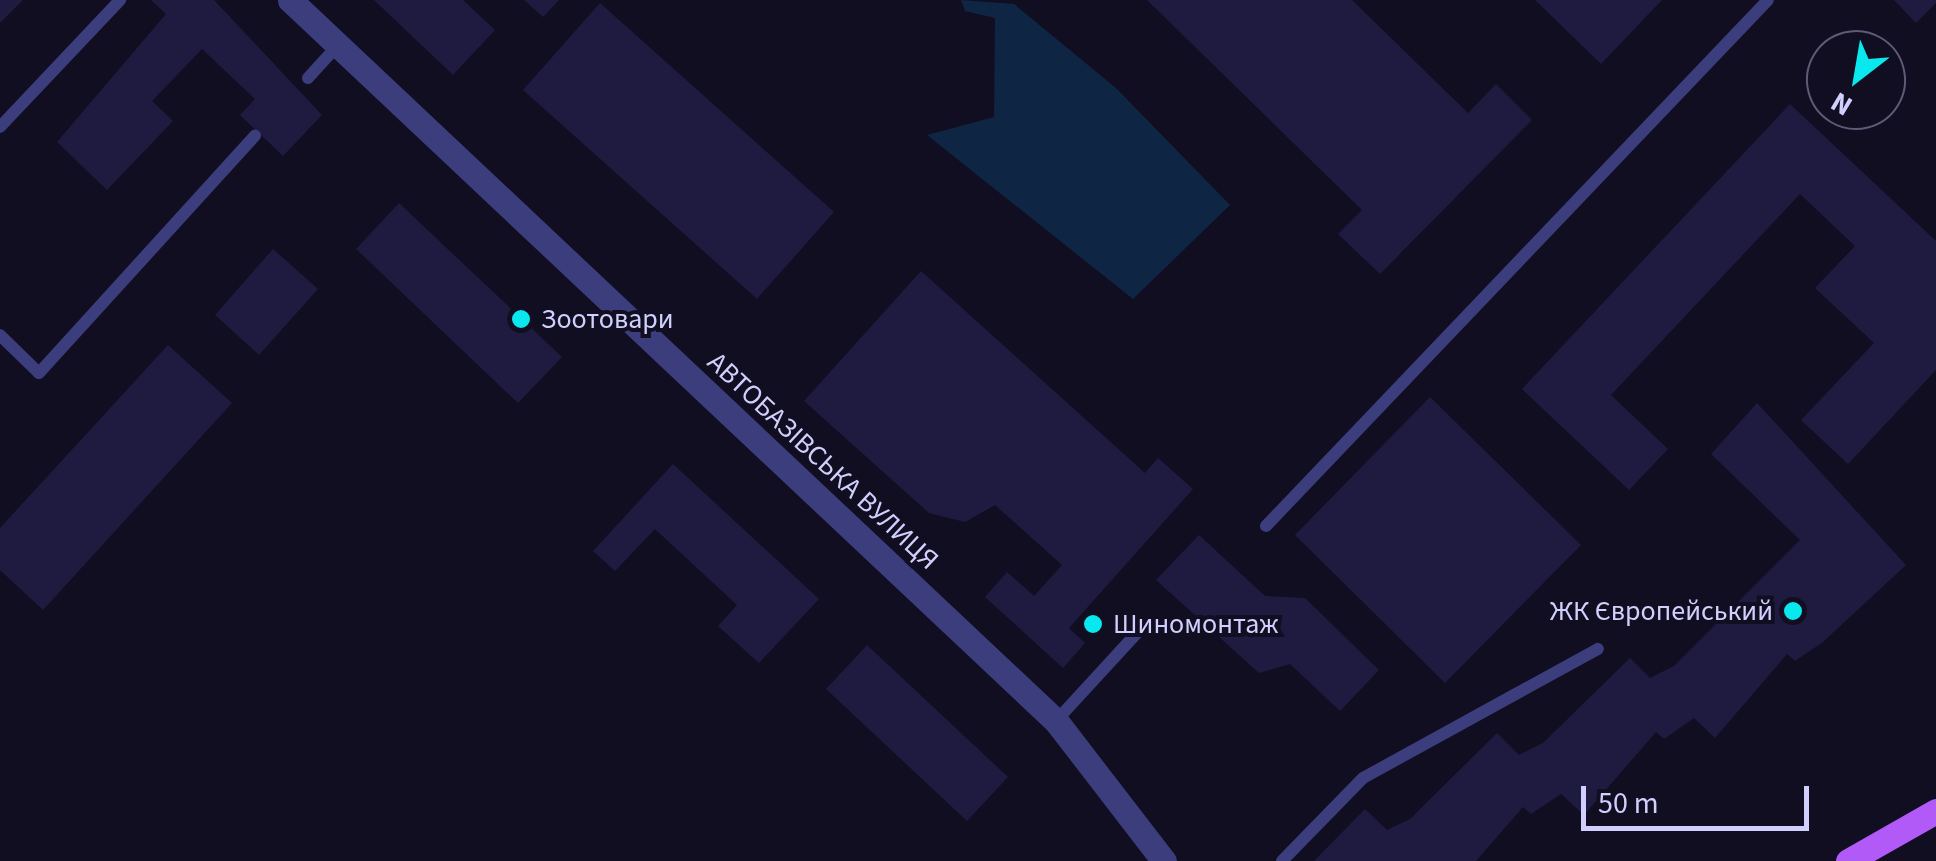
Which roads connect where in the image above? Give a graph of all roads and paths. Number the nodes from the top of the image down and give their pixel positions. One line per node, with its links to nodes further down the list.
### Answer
1 (120, 0): 6 (lane)
2 (290, 0): 4 (street, АВТОБАЗІВСЬКА ВУЛИЦЯ)
3 (1768, 0): 9 (lane)
4 (338, 45): 5 (lane); 12 (street, АВТОБАЗІВСЬКА ВУЛИЦЯ)
5 (308, 78)
6 (0, 126)
7 (255, 136): 8 (lane)
8 (0, 335)
9 (1266, 526)
10 (1138, 633): 12 (lane)
11 (1598, 649): 15 (lane)
12 (1056, 721): 14 (street, АВТОБАЗІВСЬКА ВУЛИЦЯ)
13 (1936, 811): 16 (main road)
14 (1164, 861)
15 (1282, 861)
16 (1848, 861)

